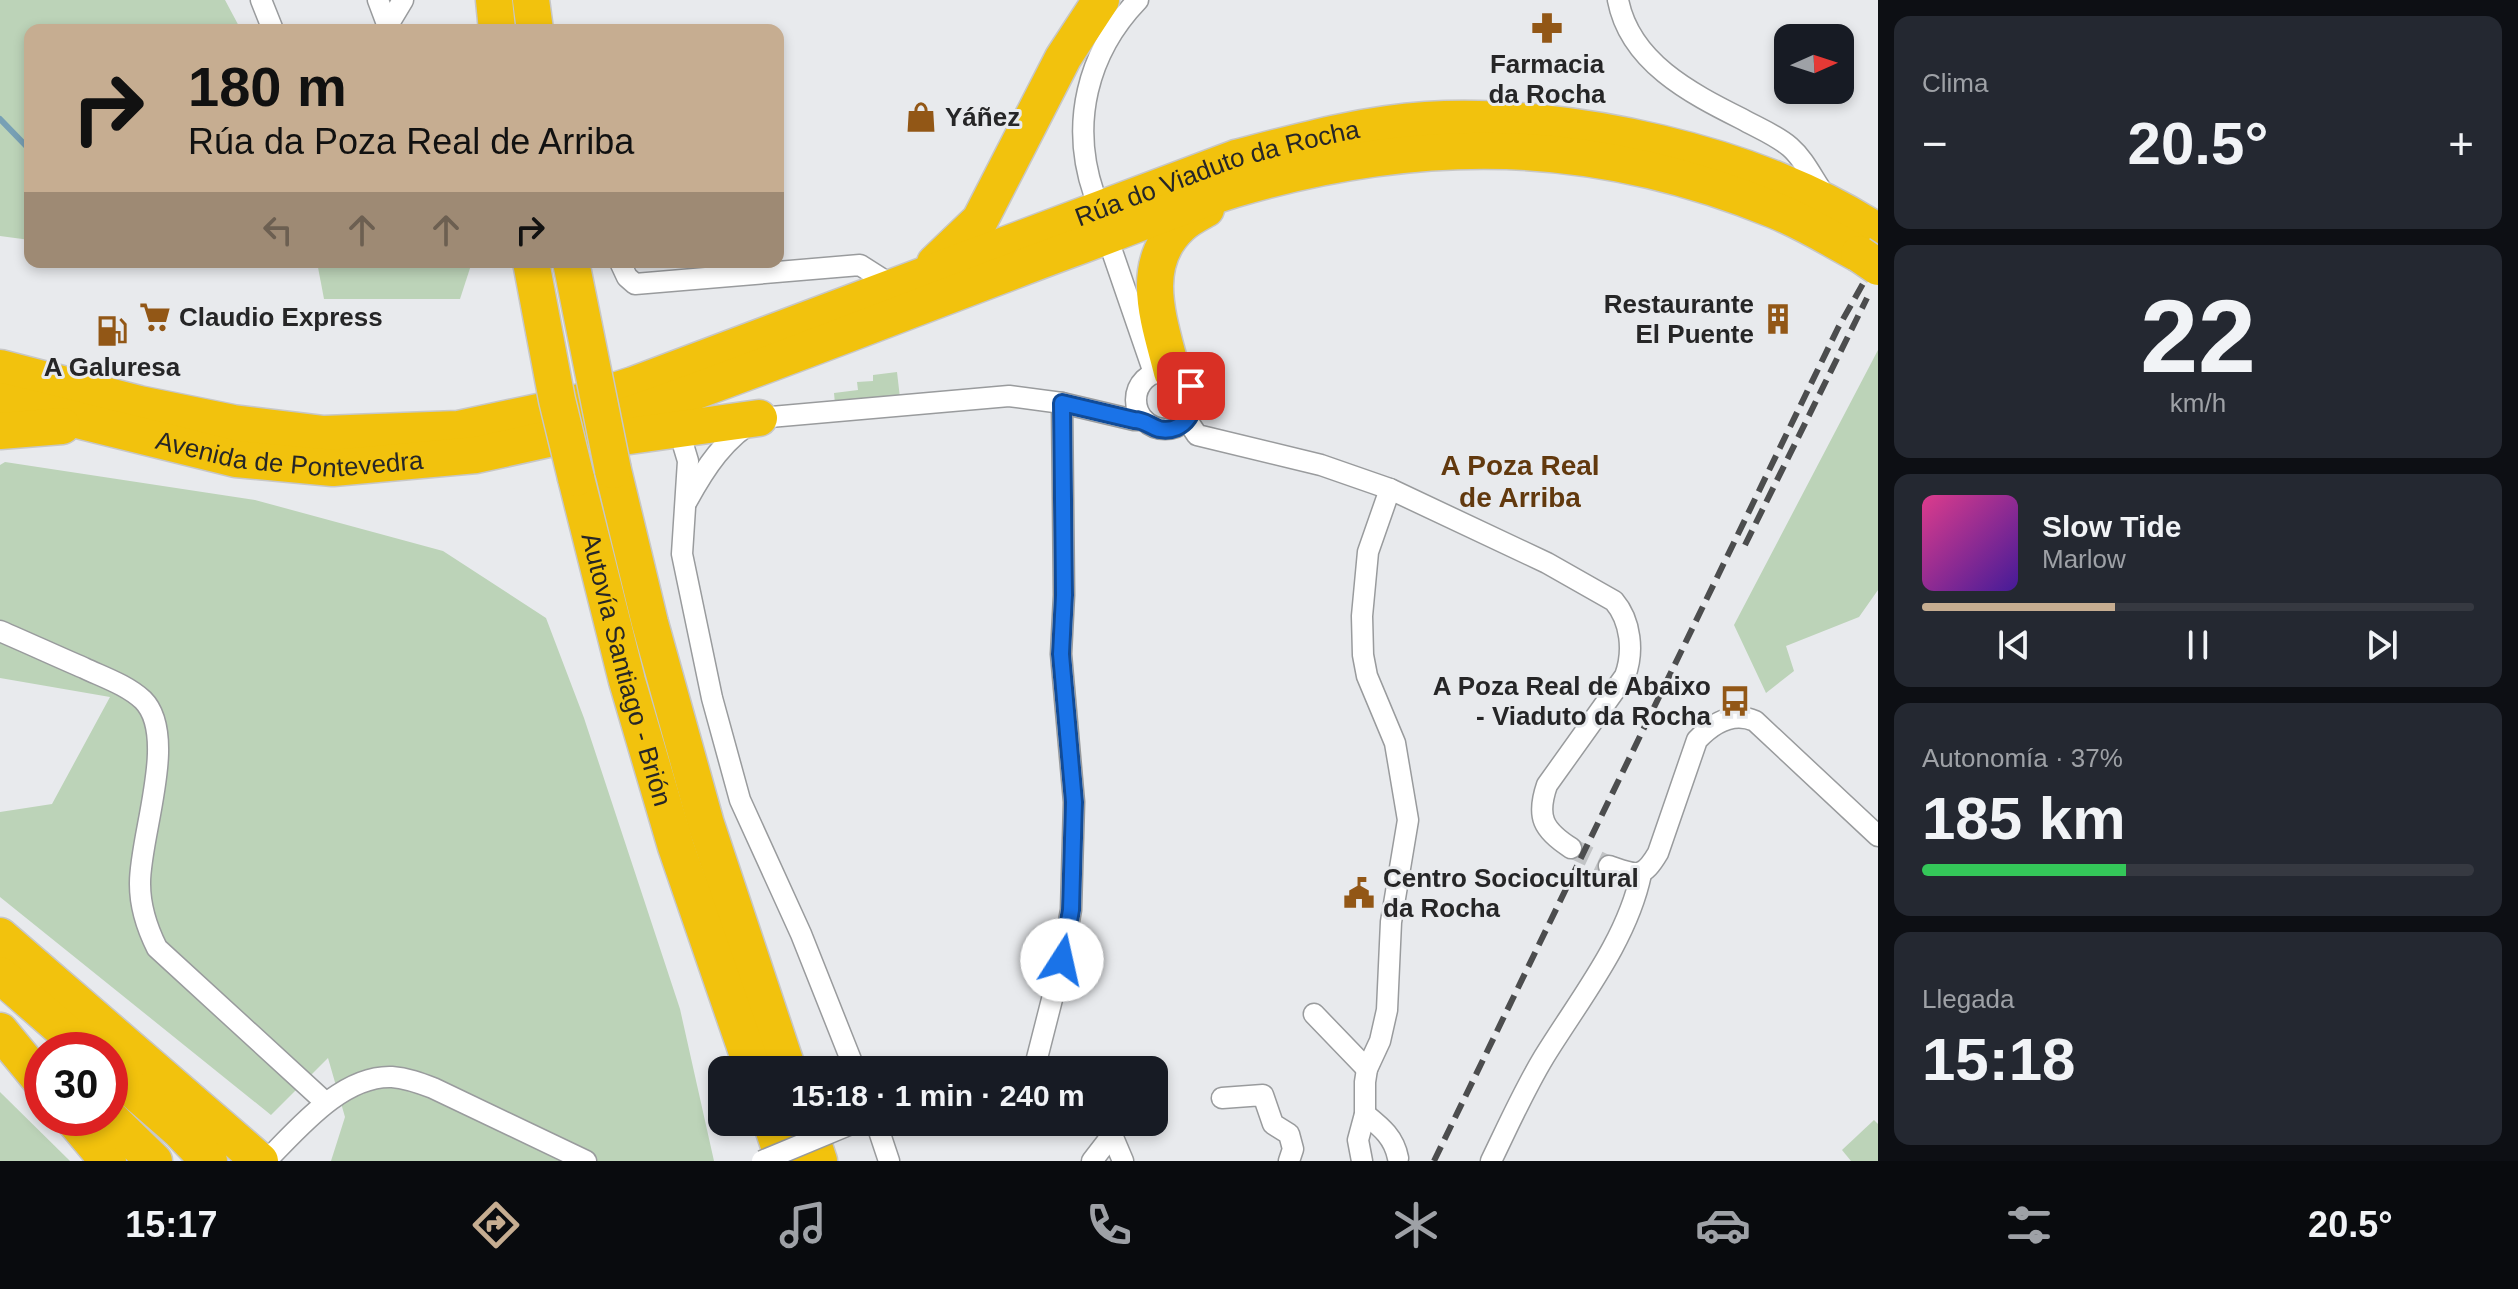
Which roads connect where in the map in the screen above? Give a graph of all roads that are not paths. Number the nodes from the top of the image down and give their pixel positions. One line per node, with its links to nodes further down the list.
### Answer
1 (261, 0): 9 (street)
2 (378, 0): 10 (street)
3 (403, 0): 11 (street)
4 (494, 0): 12 (highway)
5 (531, 0): 13 (highway)
6 (1101, 0): 22 (highway)
7 (1138, 0): 15 (street)
8 (1618, 0): 16 (street)
9 (271, 24)
10 (386, 24)
11 (388, 24)
12 (496, 24)
13 (534, 24)
14 (1234, 190): 17 (highway, Rúa do Viaduto da Rocha); 24 (highway); 28 (highway, Rúa do Viaduto da Rocha)
15 (1094, 194)
16 (1830, 204): 17 (highway, Rúa do Viaduto da Rocha); 22 (highway, Rúa do Viaduto da Rocha)
17 (1872, 245)
18 (1113, 254): 24 (street)
19 (532, 268): 49 (highway, Autovía Santiago - Brión, bridge)
20 (572, 268): 50 (highway, Autovía Santiago - Brión, bridge)
21 (623, 268): 22 (street)
22 (907, 281): 28 (highway, Rúa do Viaduto da Rocha)
23 (0, 368): 28 (highway, Avenida de Pontevedra)
24 (1163, 372): 29 (street); 30 (street)
25 (0, 401): 31 (highway, Avenida de Pontevedra)
26 (1062, 403): 27 (street); 29 (street); 52 (street)
27 (759, 418): 32 (highway); 36 (street)
28 (576, 419): 34 (highway, Avenida de Pontevedra)
29 (1144, 420): 30 (street)
30 (1187, 420): 35 (street)
31 (88, 422): 33 (highway); 34 (highway, Avenida de Pontevedra)
32 (669, 429): 34 (highway); 36 (street)
33 (0, 431)
34 (520, 446)
35 (1390, 489): 39 (street); 54 (street)
36 (683, 509): 51 (street)
37 (0, 631): 57 (street)
38 (1878, 836): 41 (street)
39 (1571, 848)
40 (1609, 866): 41 (street)
41 (1641, 874): 82 (street)
42 (0, 936): 71 (highway)
43 (0, 975): 47 (highway)
44 (1314, 1014): 54 (street)
45 (0, 1023): 48 (highway)
46 (0, 1031): 53 (highway)
47 (65, 1032)
48 (24, 1044)
49 (748, 1056)
50 (783, 1056)
51 (849, 1056)
52 (1038, 1056)
53 (24, 1060)
54 (1367, 1069): 58 (street)
55 (128, 1086): 70 (highway)
56 (1222, 1098): 80 (street)
57 (325, 1102): 72 (street); 73 (street)
58 (1365, 1114): 67 (street); 81 (street)
59 (87, 1136): 68 (highway)
60 (128, 1136): 69 (highway)
61 (776, 1136): 75 (highway)
62 (811, 1136): 76 (highway)
63 (822, 1136): 74 (street, bridge)
64 (881, 1136): 77 (street)
65 (1104, 1136): 78 (street)
66 (1112, 1136): 79 (street)
67 (1398, 1158)
68 (108, 1161)
69 (154, 1161)
70 (209, 1161)
71 (260, 1161)
72 (266, 1161)
73 (586, 1161)
74 (762, 1161)
75 (784, 1161)
76 (819, 1161)
77 (889, 1161)
78 (1092, 1161)
79 (1123, 1161)
80 (1289, 1161)
81 (1362, 1161)
82 (1491, 1161)

